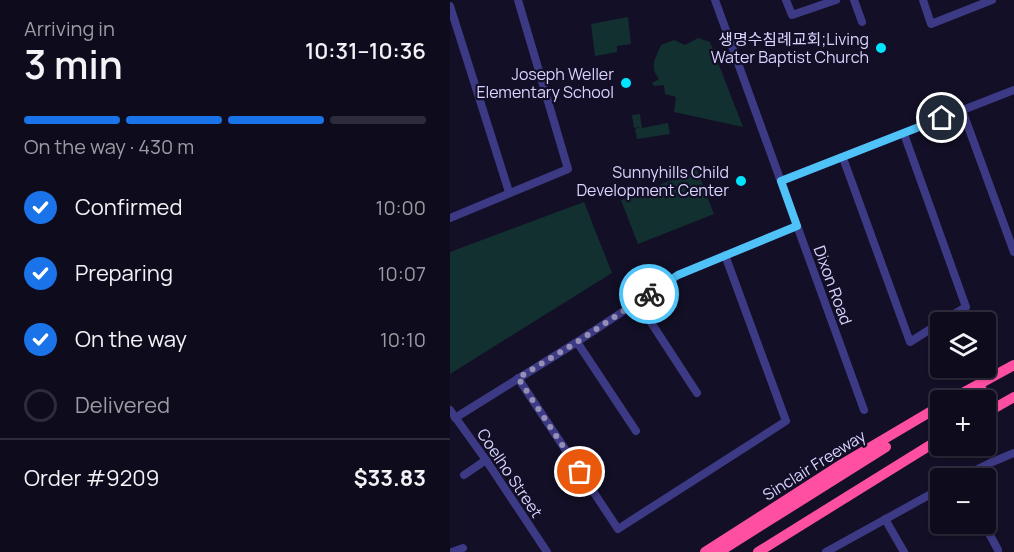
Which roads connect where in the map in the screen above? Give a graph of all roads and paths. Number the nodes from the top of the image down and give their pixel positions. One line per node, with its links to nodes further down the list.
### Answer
1 (519, 0): 15 (street)
2 (714, 0): 14 (street, Dixon Road)
3 (786, 0): 4 (street)
4 (836, 0)
5 (854, 0): 9 (street)
6 (922, 0): 7 (street)
7 (992, 0)
8 (450, 6): 15 (street)
9 (862, 22)
10 (1014, 90): 11 (street)
11 (962, 110): 12 (street); 18 (street)
12 (904, 134): 13 (street); 21 (street)
13 (843, 158): 14 (street); 22 (street)
14 (781, 181): 17 (street, Dixon Road)
15 (510, 192): 16 (street)
16 (450, 218)
17 (797, 226): 19 (street); 33 (street, Dixon Road)
18 (1014, 252)
19 (725, 255): 20 (street); 26 (street)
20 (638, 301): 23 (street); 29 (street)
21 (958, 312)
22 (930, 330)
23 (577, 342): 26 (street); 37 (street)
24 (1014, 364): 27 (highway)
25 (1014, 372): 28 (highway)
26 (518, 378): 35 (street)
27 (968, 390)
28 (982, 390)
29 (697, 393)
30 (1014, 397): 31 (highway)
31 (996, 407)
32 (450, 410): 35 (street, Coelho Street)
33 (864, 410)
34 (930, 412): 50 (highway, Sinclair Freeway)
35 (455, 418): 40 (street, Coelho Street)
36 (930, 420): 51 (highway)
37 (636, 431)
38 (930, 445): 52 (highway)
39 (1014, 453): 41 (street)
40 (486, 460): 42 (street); 49 (street, Coelho Street)
41 (979, 468)
42 (464, 475)
43 (930, 494): 44 (street)
44 (885, 519): 53 (street); 54 (street)
45 (990, 534): 47 (street)
46 (463, 548): 48 (street)
47 (998, 549)
48 (452, 552)
49 (547, 552)
50 (705, 552)
51 (719, 552)
52 (758, 552)
53 (826, 552)
54 (904, 552)

